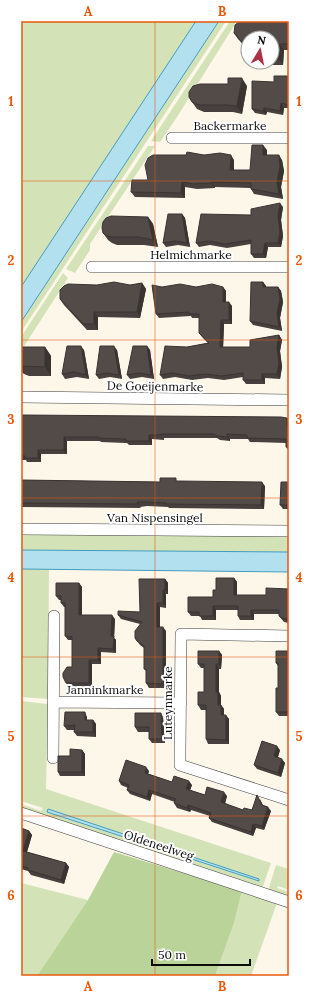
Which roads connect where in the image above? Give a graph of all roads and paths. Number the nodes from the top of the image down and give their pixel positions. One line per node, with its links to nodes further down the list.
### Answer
1 (172, 138): 2 (street, Backermarke)
2 (289, 138)
3 (92, 267): 4 (street, Helmichmarke)
4 (289, 267)
5 (21, 397): 6 (street, De Goeijenmarke)
6 (289, 400)
7 (21, 529): 8 (street, Van Nispensingel)
8 (289, 531)
9 (54, 616): 11 (street, Janninkmarke)
10 (289, 636): 12 (street, Luteynmarke)
11 (53, 702): 12 (street, Janninkmarke); 13 (street, Janninkmarke)
12 (181, 702): 14 (street, Luteynmarke)
13 (53, 758)
14 (289, 800)
15 (21, 814): 16 (street, Oldeneelweg)
16 (289, 902)

